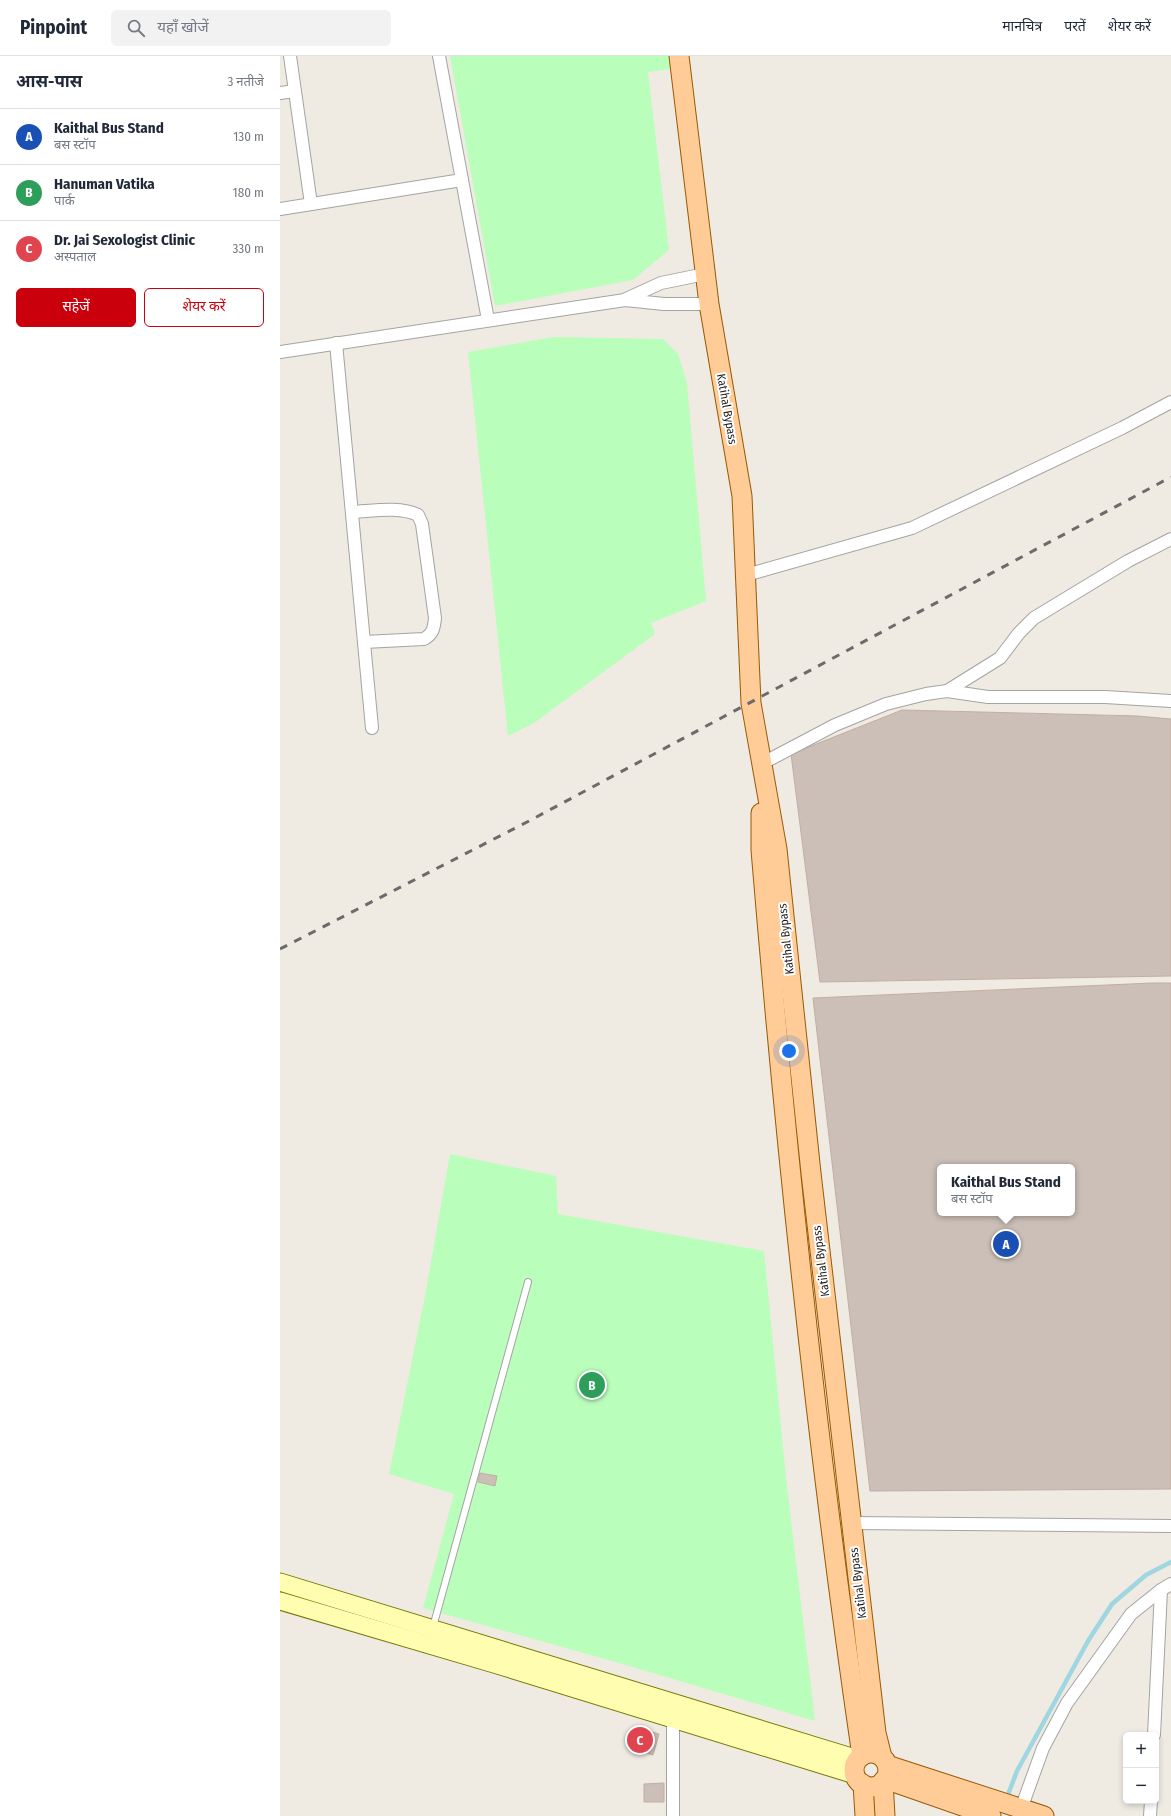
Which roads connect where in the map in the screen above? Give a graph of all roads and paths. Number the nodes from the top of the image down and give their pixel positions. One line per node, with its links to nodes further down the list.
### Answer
1 (290, 56): 4 (street)
2 (438, 56): 6 (street)
3 (679, 56): 9 (main road, Katihal Bypass)
4 (294, 91): 5 (street); 7 (street)
5 (280, 93)
6 (462, 180): 7 (street); 12 (street)
7 (311, 204): 8 (street)
8 (280, 209)
9 (705, 274): 10 (street); 11 (main road, Katihal Bypass)
10 (625, 300): 11 (street); 12 (street)
11 (708, 304): 18 (main road, Katihal Bypass)
12 (488, 320): 13 (street)
13 (336, 343): 14 (street); 16 (street)
14 (280, 352)
15 (1171, 402): 18 (street)
16 (352, 512): 19 (street); 19 (street)
17 (1171, 539): 20 (street)
18 (746, 574): 23 (main road, Katihal Bypass)
19 (364, 642): 22 (street)
20 (947, 691): 21 (street); 23 (street)
21 (1171, 701)
22 (372, 728)
23 (761, 764): 25 (main road, Katihal Bypass); 33 (main road, Katihal Bypass)
24 (528, 1282): 30 (lane)
25 (851, 1523): 26 (street); 34 (main road, Katihal Bypass)
26 (1171, 1526)
27 (280, 1582): 30 (main road)
28 (1166, 1587): 32 (street); 36 (street)
29 (280, 1601): 31 (main road)
30 (432, 1628): 33 (main road)
31 (673, 1719): 33 (main road); 38 (street)
32 (1154, 1732)
33 (859, 1769): 34 (main road); 34 (main road); 39 (main road, Katihal Bypass)
34 (884, 1771): 37 (main road); 40 (main road, Katihal Bypass)
35 (1151, 1804): 42 (street)
36 (1018, 1808): 37 (main road); 41 (main road)
37 (991, 1810)
38 (673, 1816)
39 (865, 1816)
40 (885, 1816)
41 (1044, 1816)
42 (1150, 1816)

